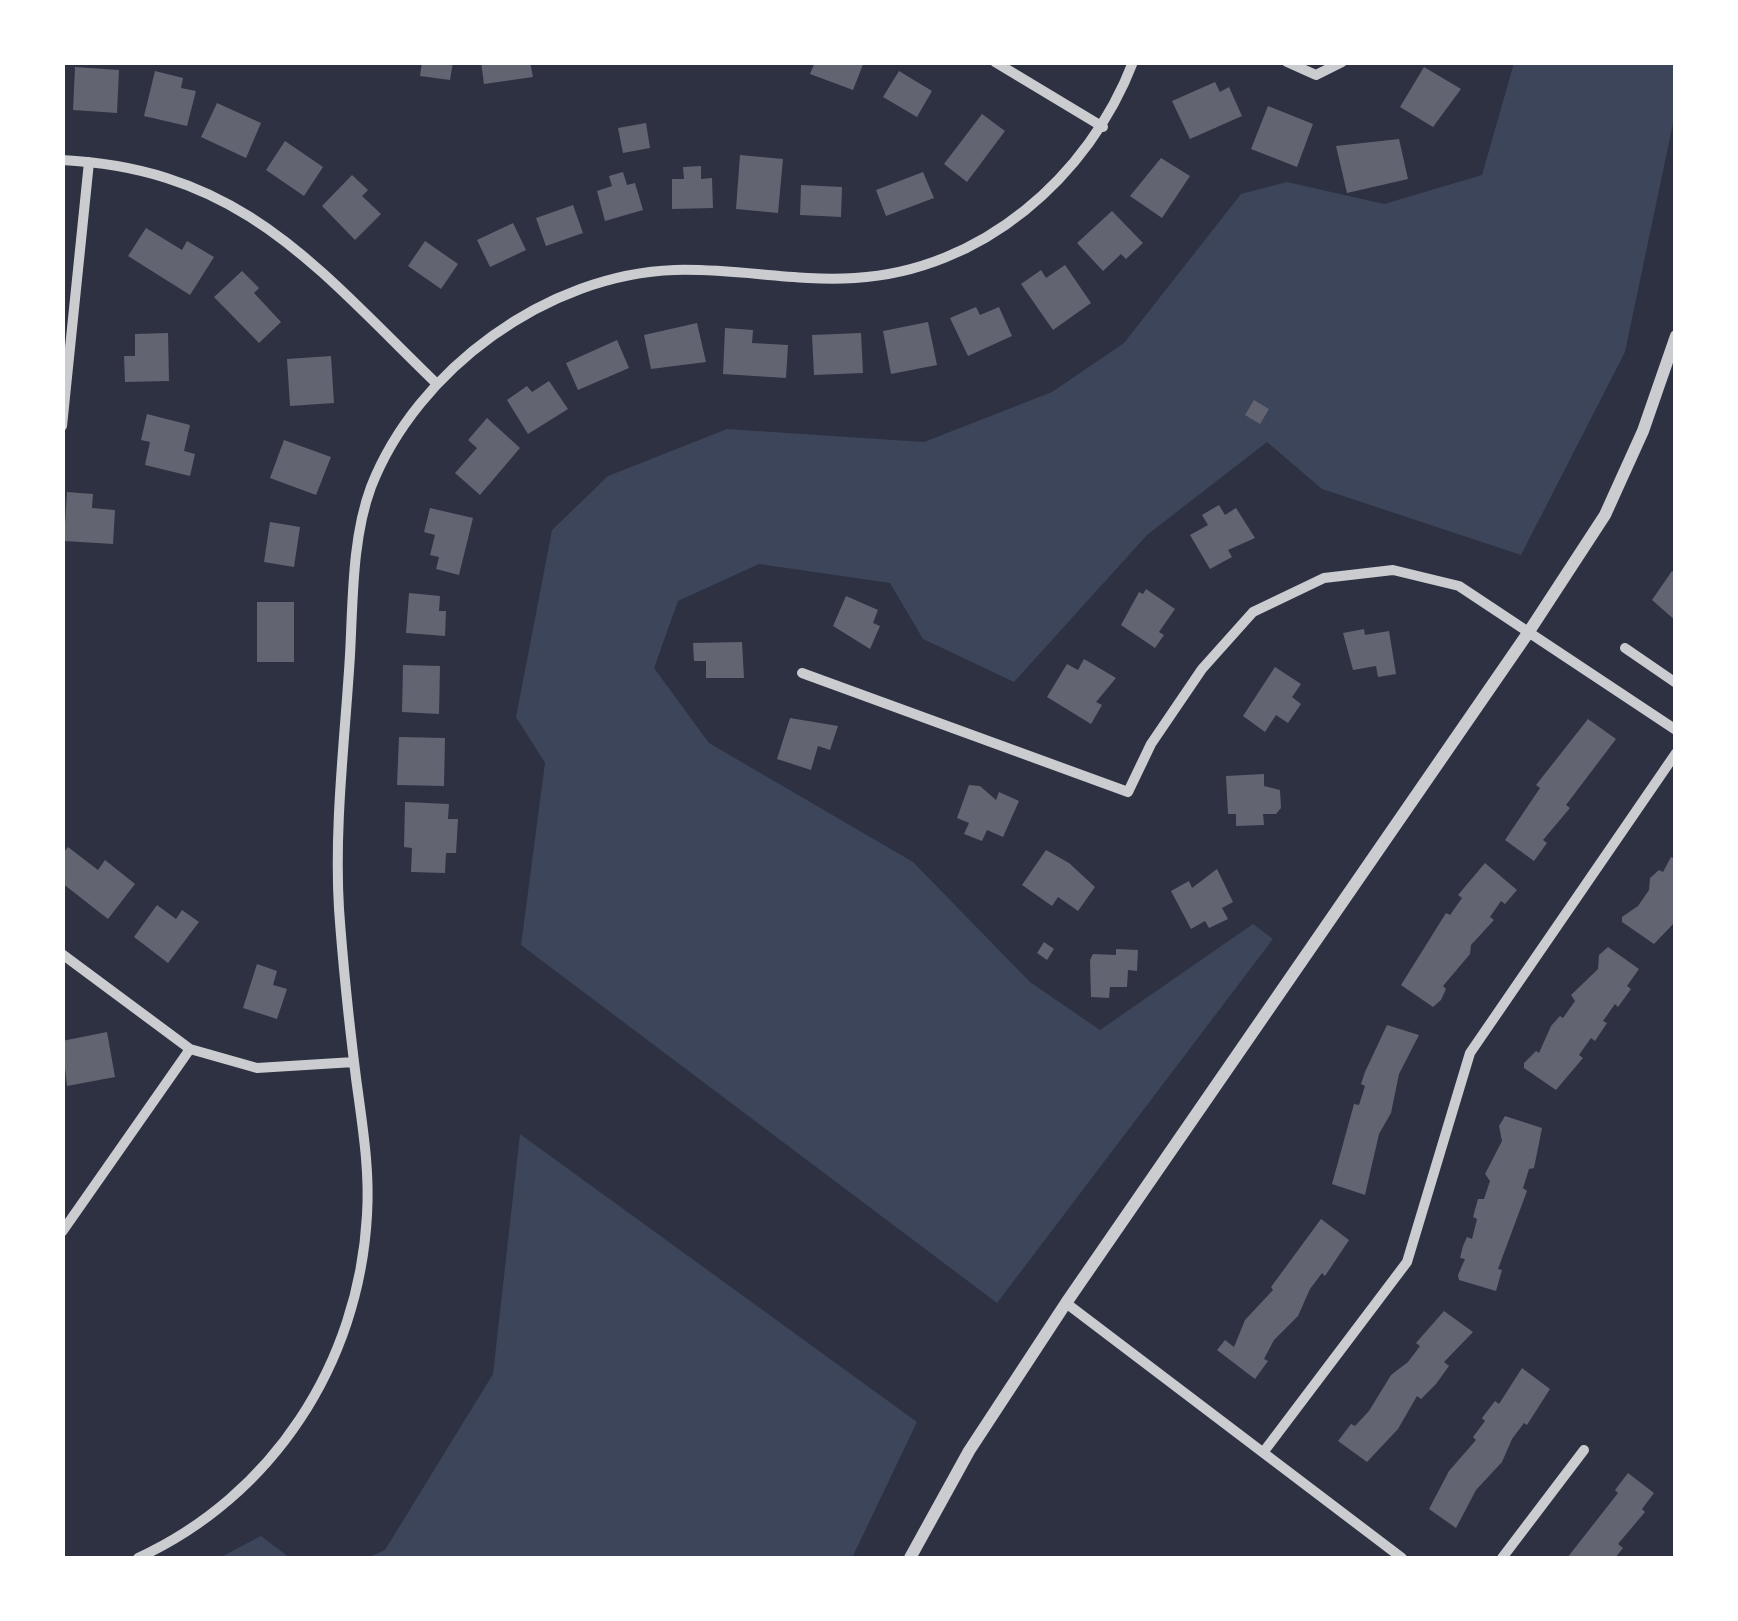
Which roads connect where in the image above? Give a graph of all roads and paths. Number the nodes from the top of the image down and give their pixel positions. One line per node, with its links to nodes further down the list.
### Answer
1 (995, 62): 5 (street)
2 (1132, 62): 5 (street)
3 (1287, 62): 4 (street)
4 (1342, 62)
5 (1103, 127): 9 (street)
6 (62, 160): 7 (street)
7 (88, 162): 9 (street); 10 (street)
8 (1676, 336): 11 (street)
9 (436, 383): 19 (street)
10 (62, 426)
11 (1528, 633): 13 (street); 15 (street); 21 (street)
12 (1624, 648): 14 (street)
13 (802, 672)
14 (1676, 683)
15 (1676, 730)
16 (1676, 753): 22 (street)
17 (62, 954): 18 (street)
18 (190, 1049): 19 (street); 20 (street)
19 (354, 1062): 24 (street)
20 (62, 1232)
21 (1066, 1303): 22 (street); 25 (street)
22 (1265, 1450): 26 (street)
23 (1584, 1450): 27 (street)
24 (138, 1558)
25 (910, 1558)
26 (1402, 1558)
27 (1502, 1558)

